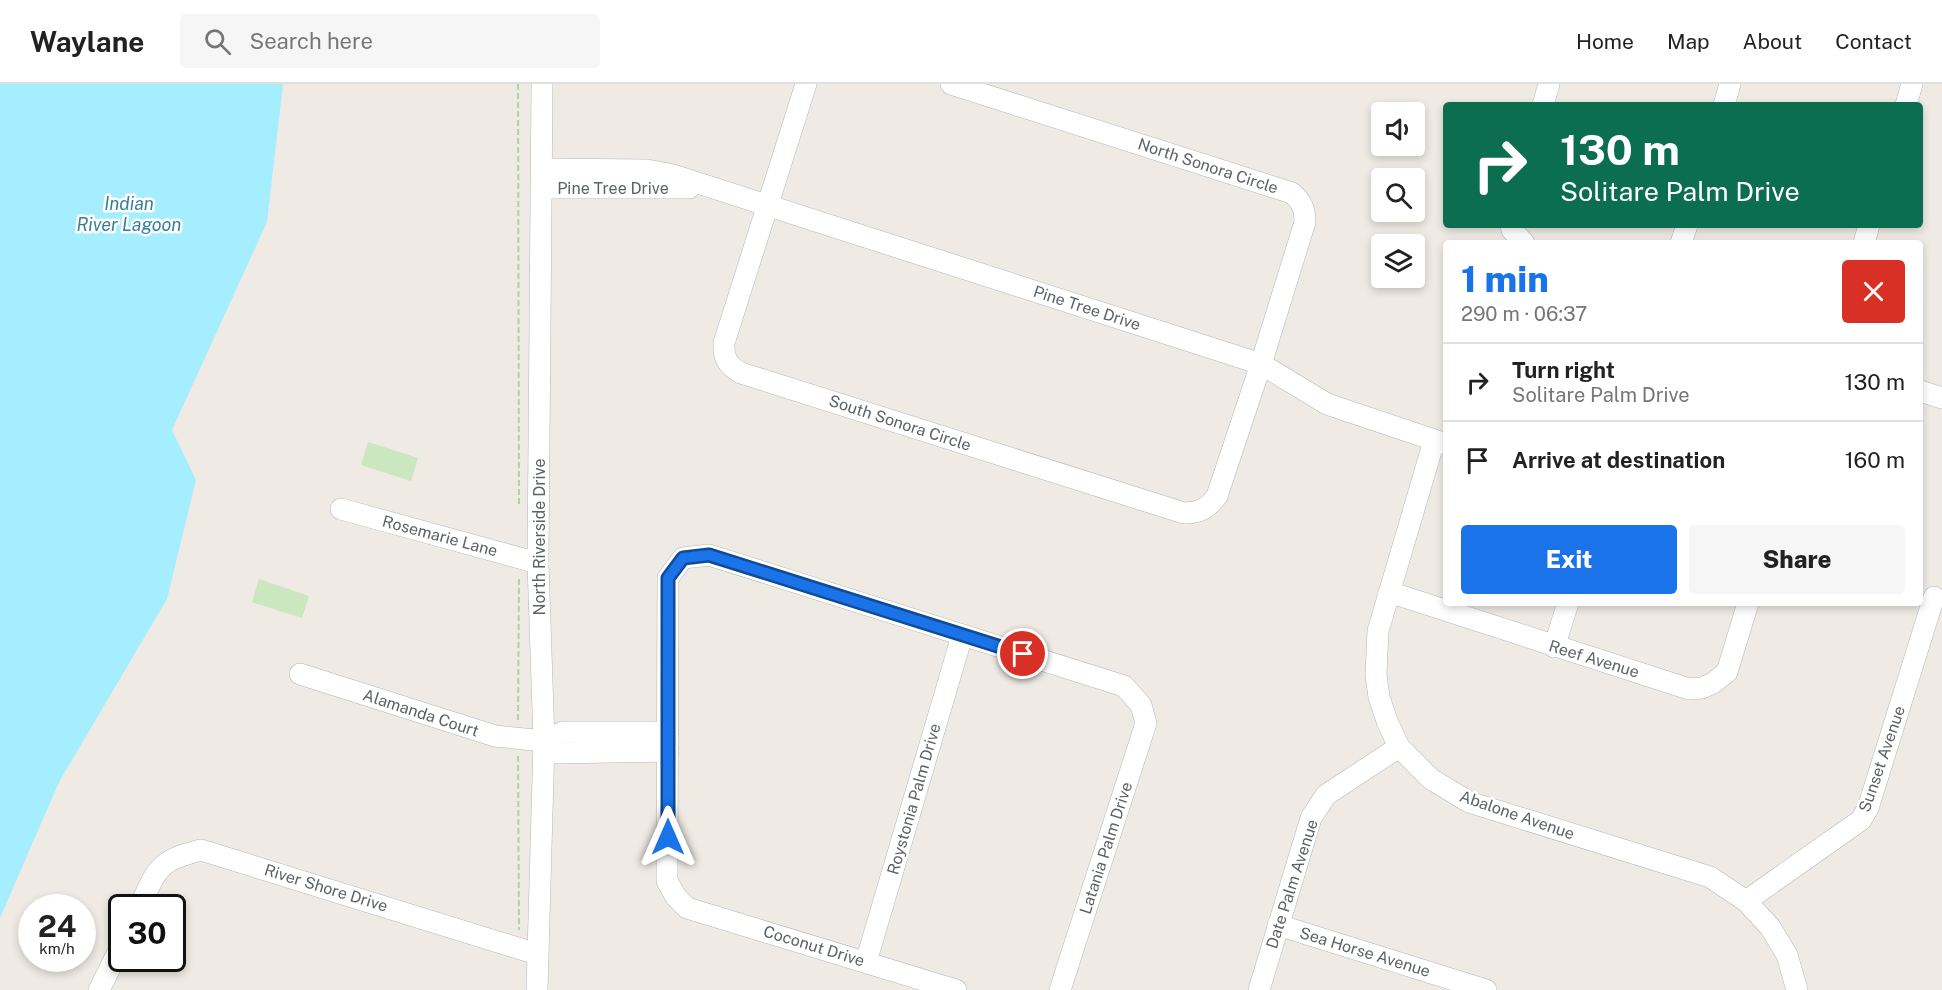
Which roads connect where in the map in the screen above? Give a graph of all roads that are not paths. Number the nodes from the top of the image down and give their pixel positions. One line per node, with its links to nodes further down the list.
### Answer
1 (542, 84): 10 (street, North Riverside Drive)
2 (806, 84): 11 (street, South Sonora Circle)
3 (951, 84): 12 (street, North Sonora Circle)
4 (1549, 84): 7 (street)
5 (1730, 84): 8 (street)
6 (1912, 84): 9 (street)
7 (1544, 102)
8 (1725, 102)
9 (1907, 102)
10 (542, 179): 11 (street, Pine Tree Drive); 17 (street, North Riverside Drive)
11 (766, 205): 12 (street, Pine Tree Drive); 12 (street, South Sonora Circle)
12 (1261, 364): 15 (street, Pine Tree Drive)
13 (1923, 392): 14 (street)
14 (1942, 398)
15 (1440, 442): 18 (street, Abalone Avenue)
16 (342, 509): 17 (street, Rosemarie Lane)
17 (529, 561): 25 (street, North Riverside Drive)
18 (1389, 592): 23 (street, Reef Avenue); 27 (street, Abalone Avenue)
19 (1932, 597): 29 (street, Sunset Avenue)
20 (1567, 606): 23 (street)
21 (1747, 606): 23 (street, Reef Avenue)
22 (962, 636): 26 (street); 32 (street, Roystonia Palm Drive); 37 (street, Latania Palm Drive)
23 (1554, 647)
24 (300, 674): 25 (street, Alamanda Court)
25 (544, 741): 26 (street, Alamanda Court); 31 (street, North Riverside Drive)
26 (668, 741): 32 (street, Coconut Drive)
27 (1399, 747): 29 (street, Abalone Avenue); 30 (street, Date Palm Avenue)
28 (146, 894): 31 (street, River Shore Drive)
29 (1746, 901): 40 (street, Abalone Avenue)
30 (1278, 925): 38 (street, Date Palm Avenue); 39 (street, Sea Horse Avenue)
31 (528, 951): 35 (street, North Riverside Drive)
32 (866, 962): 36 (street, Coconut Drive)
33 (108, 972): 34 (street)
34 (99, 990)
35 (537, 990)
36 (956, 990)
37 (1060, 990)
38 (1259, 990)
39 (1486, 990)
40 (1797, 990)

